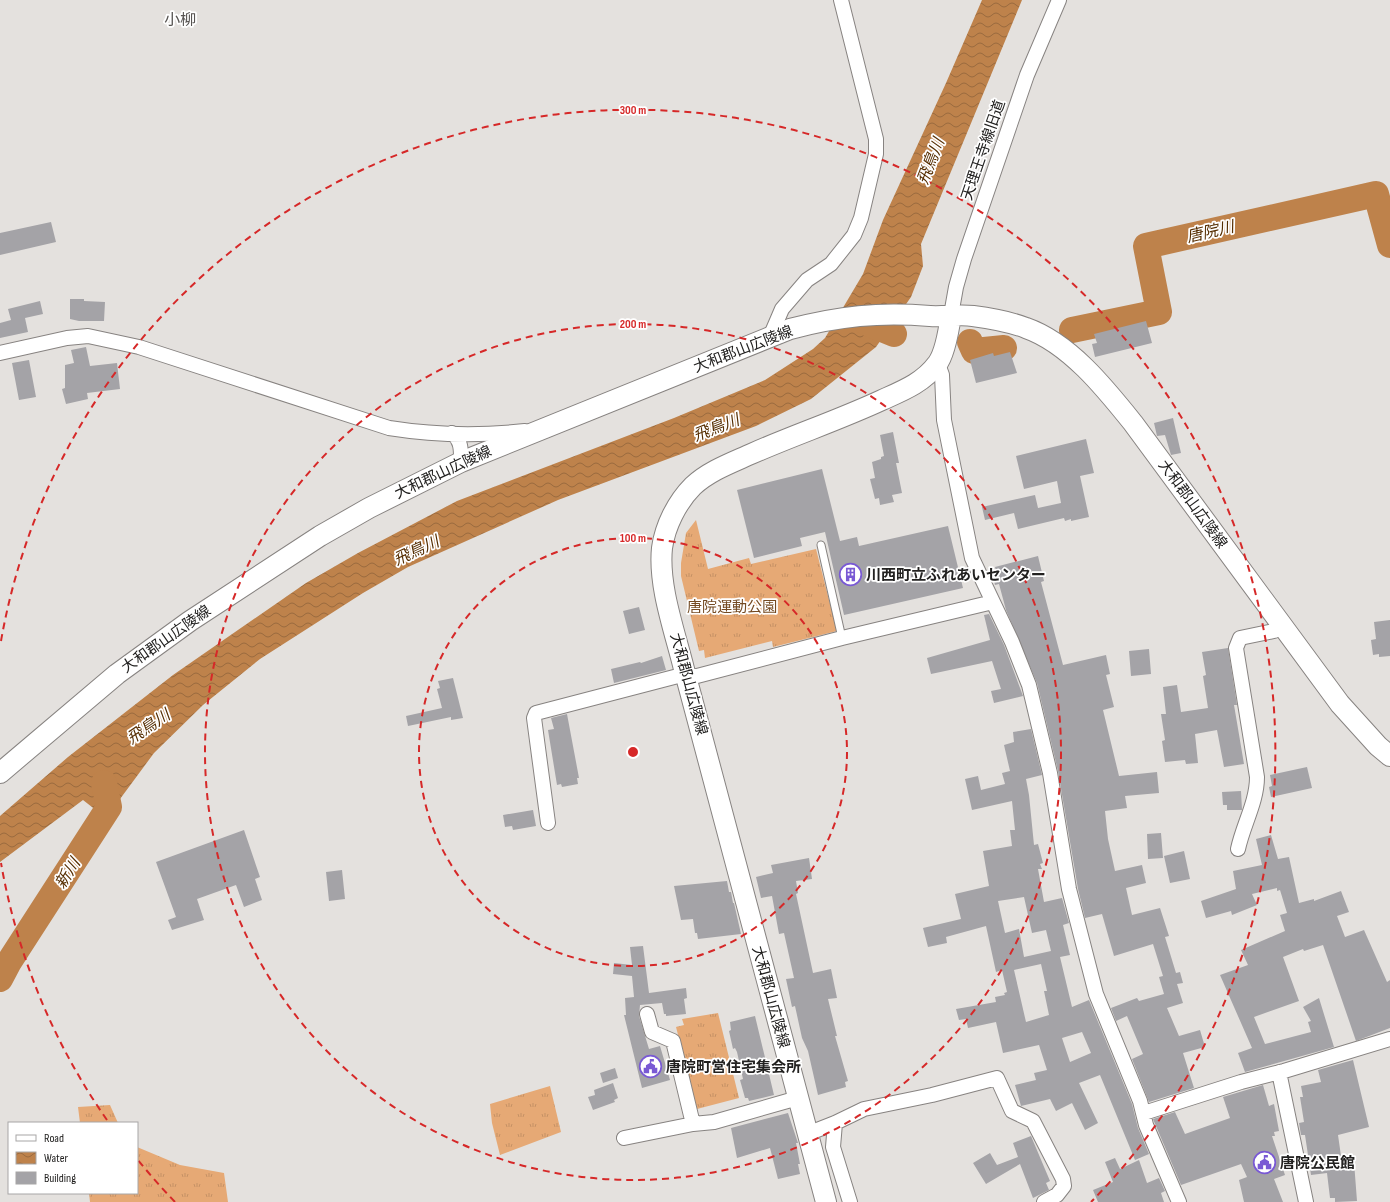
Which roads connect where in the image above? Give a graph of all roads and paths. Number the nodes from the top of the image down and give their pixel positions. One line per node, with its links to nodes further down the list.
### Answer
1 (841, 0): 4 (street)
2 (1059, 0): 3 (street, 天理王寺線旧道)
3 (951, 315): 4 (main road, 大和郡山広陵線); 6 (main road, 大和郡山広陵線); 12 (main road, 大和郡山広陵線)
4 (770, 337): 7 (main road, 大和郡山広陵線)
5 (0, 353): 8 (street)
6 (938, 364): 11 (street); 14 (main road, 大和郡山広陵線)
7 (538, 430): 8 (street); 9 (main road, 大和郡山広陵線)
8 (452, 433): 9 (street)
9 (461, 462): 16 (main road, 大和郡山広陵線)
10 (821, 545): 13 (lane)
11 (993, 602): 13 (street); 23 (street)
12 (1284, 627): 15 (main road, 大和郡山広陵線); 18 (street)
13 (842, 638): 14 (street)
14 (687, 677): 17 (street); 22 (main road, 大和郡山広陵線)
15 (1390, 756)
16 (0, 773)
17 (548, 822)
18 (1238, 849)
19 (647, 1014): 24 (street)
20 (1390, 1039): 21 (street)
21 (1279, 1072): 23 (street); 32 (street)
22 (798, 1098): 24 (street); 26 (main road, 大和郡山広陵線)
23 (1144, 1113): 31 (street)
24 (693, 1124): 27 (street)
25 (835, 1124): 26 (street); 29 (street); 30 (street)
26 (807, 1134): 28 (main road, 大和郡山広陵線)
27 (624, 1138)
28 (826, 1202)
29 (850, 1202)
30 (1044, 1202)
31 (1179, 1202)
32 (1306, 1202)

